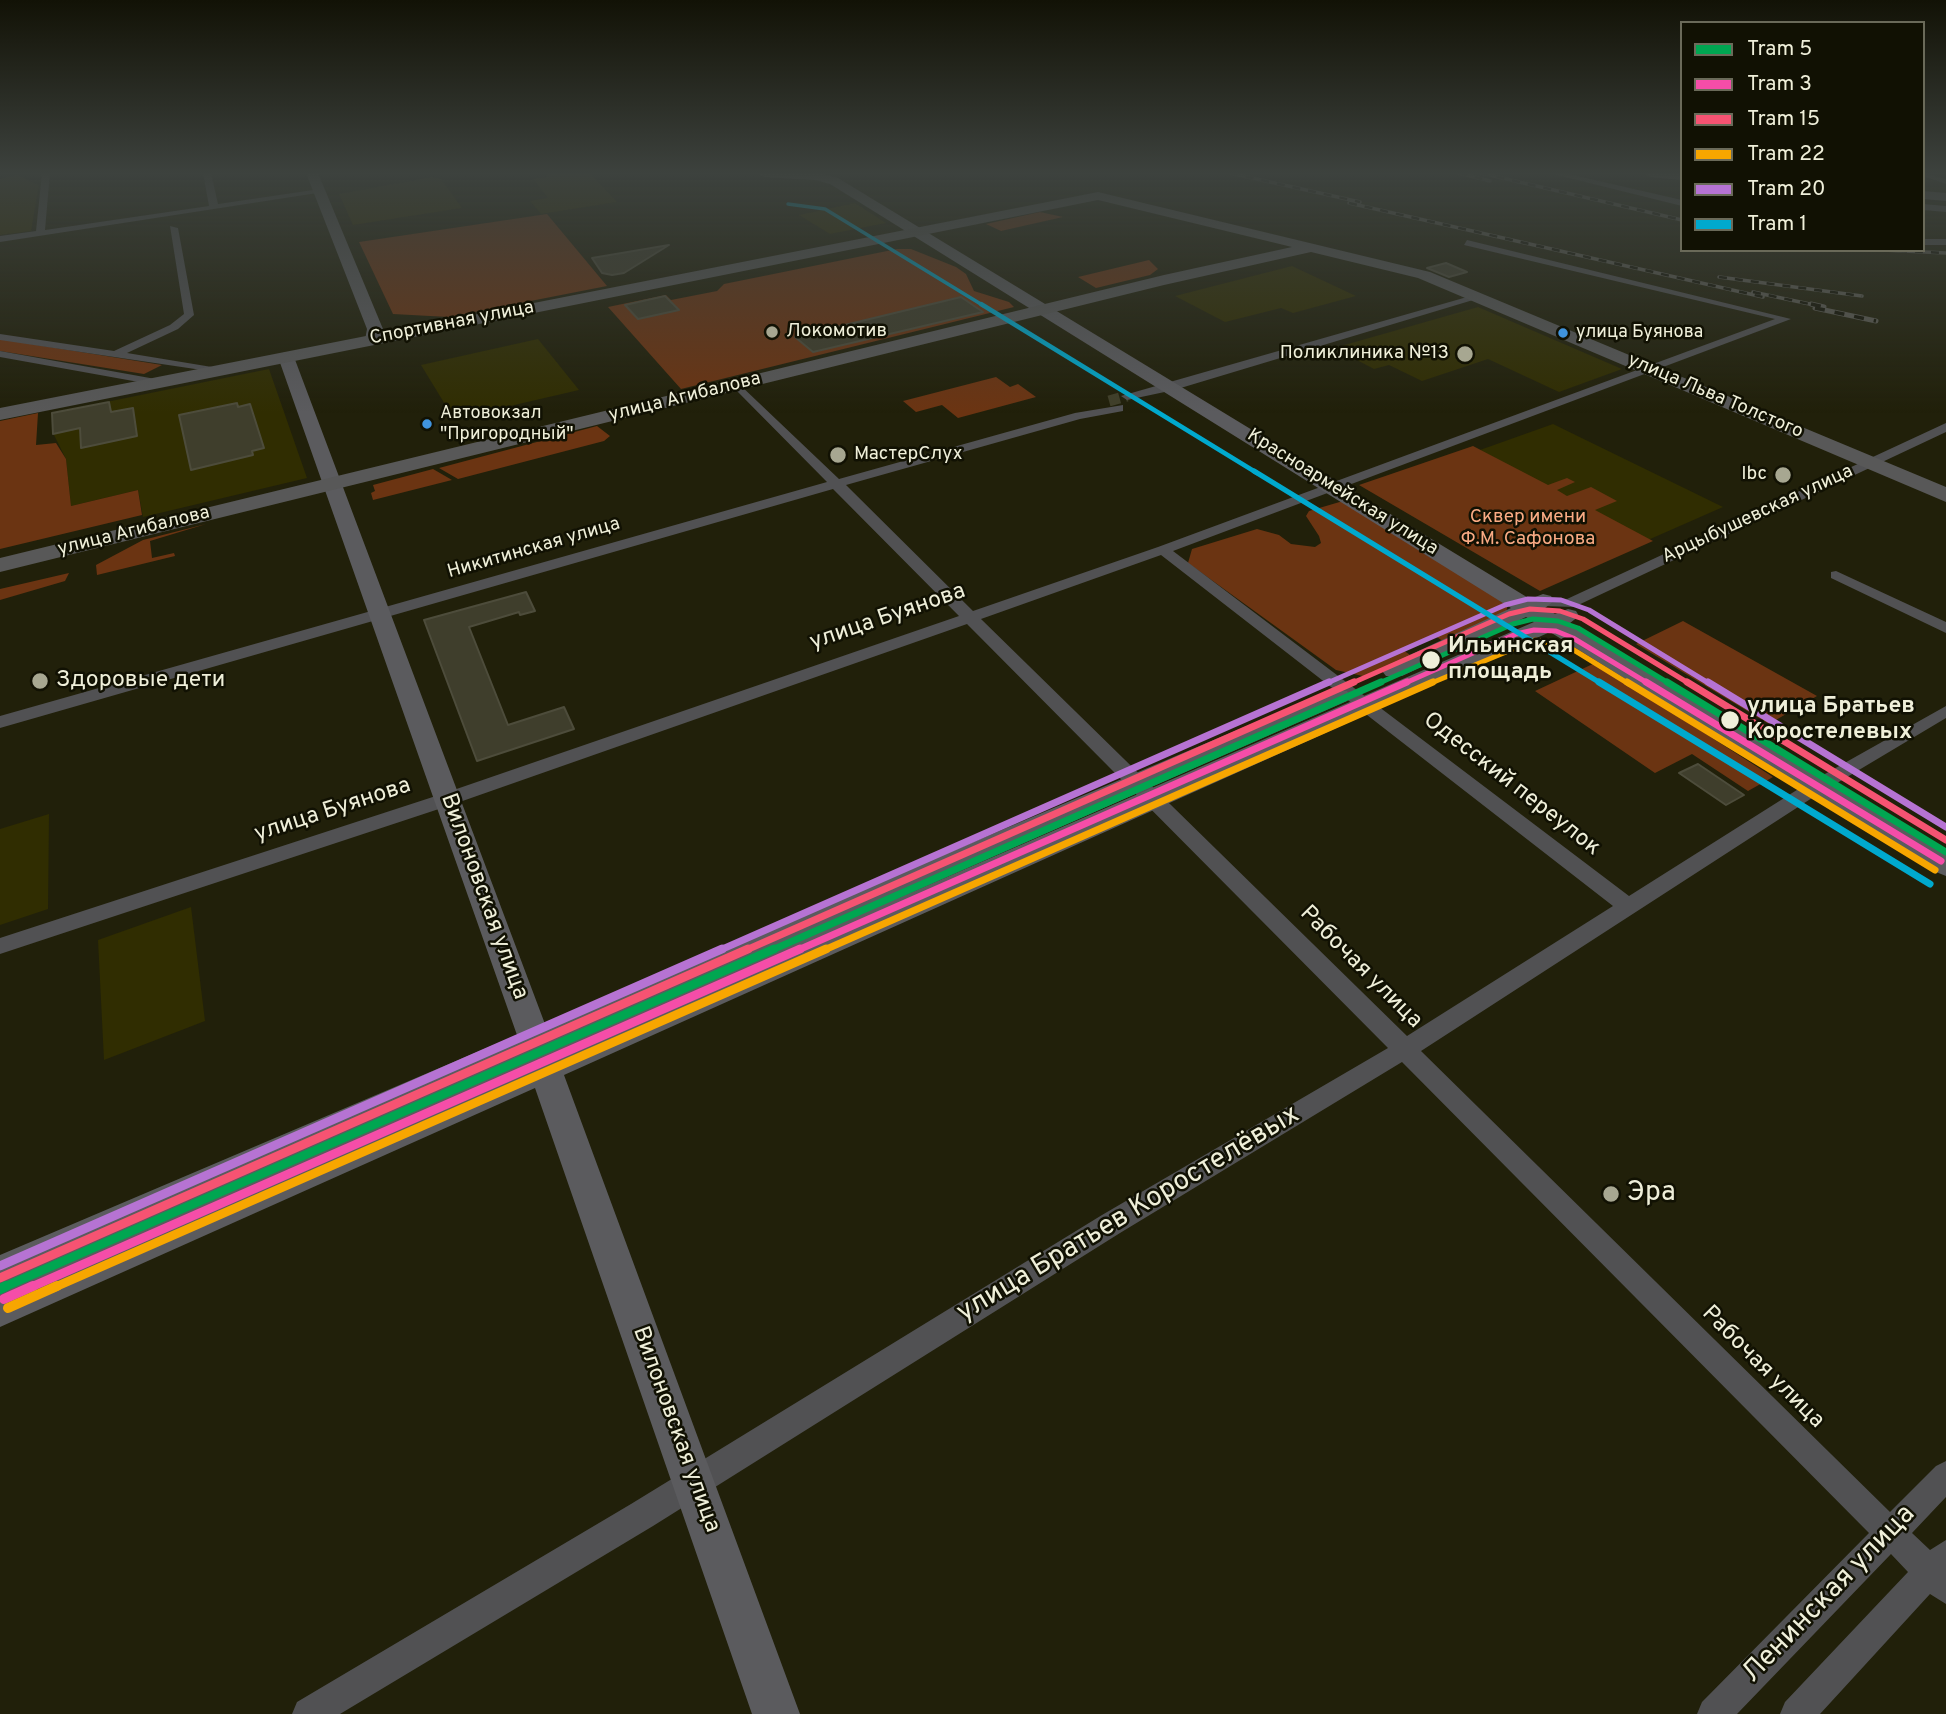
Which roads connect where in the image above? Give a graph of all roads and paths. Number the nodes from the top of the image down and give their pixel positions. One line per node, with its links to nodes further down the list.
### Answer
1 (178, 253): 13 (street)
2 (344, 253): 11 (main road)
3 (803, 253): 11 (main road, Спортивная улица)
4 (960, 253): 9 (main road, Красноармейская улица)
5 (1256, 253): 9 (main road, улица Агибалова)
6 (1337, 253): 8 (main road, улица Льва Толстого)
7 (1509, 253): 15 (street, улица Буянова)
8 (1478, 297): 15 (main road, улица Льва Толстого); 19 (street)
9 (1051, 308): 18 (main road, улица Агибалова); 19 (main road, Красноармейская улица)
10 (0, 337): 13 (street)
11 (373, 340): 14 (main road, Спортивная улица)
12 (0, 354): 17 (street)
13 (115, 355): 16 (street)
14 (286, 358): 16 (main road, Спортивная улица); 25 (main road, Вилоновская улица)
15 (1650, 369): 24 (main road, улица Льва Толстого); 27 (street, улица Буянова)
16 (218, 371): 17 (main road, Спортивная улица)
17 (160, 383): 22 (main road, Спортивная улица)
18 (738, 386): 25 (main road, улица Агибалова); 26 (street, Рабочая улица)
19 (1172, 387): 20 (street); 27 (main road, Красноармейская улица)
20 (1132, 399)
21 (1114, 405): 26 (street, Никитинская улица)
22 (0, 414)
23 (1946, 427): 24 (street, Арцыбушевская улица)
24 (1870, 463): 28 (main road, улица Льва Толстого); 32 (street, Арцыбушевская улица)
25 (334, 483): 30 (main road, улица Агибалова); 33 (main road, Вилоновская улица)
26 (836, 484): 33 (street, Никитинская улица); 34 (street, Рабочая улица)
27 (1341, 486): 29 (street, улица Буянова); 32 (main road, Красноармейская улица)
28 (1946, 495)
29 (1163, 550): 34 (street, улица Буянова); 36 (street, Одесский переулок)
30 (0, 565)
31 (1836, 575): 35 (street)
32 (1552, 610): 36 (main road, Арцыбушевская улица); 39 (main road, Красноармейская улица)
33 (382, 614): 38 (street, Никитинская улица); 41 (main road, Вилоновская улица)
34 (969, 616): 40 (street, Рабочая улица); 41 (street, улица Буянова)
35 (1946, 628)
36 (1357, 698): 40 (main road, Арцыбушевская улица); 44 (street, Одесский переулок)
37 (1946, 711): 39 (street, улица Братьев Коростелёвых)
38 (0, 723)
39 (1825, 782): 42 (main road, Красноармейская улица); 43 (main road, Красноармейская улица); 44 (street, улица Братьев Коростелёвых)
40 (1145, 790): 46 (street, Рабочая улица); 47 (main road, Арцыбушевская улица)
41 (448, 799): 45 (street, улица Буянова); 47 (main road, Вилоновская улица)
42 (1946, 846)
43 (1946, 865)
44 (1629, 907): 46 (street, улица Братьев Коростелёвых)
45 (0, 946)
46 (1405, 1049): 51 (street, улица Братьев Коростелёвых); 52 (street, Рабочая улица)
47 (540, 1055): 48 (main road, Арцыбушевская улица); 49 (main road, Арцыбушевская улица); 51 (main road, Вилоновская улица)
48 (0, 1274)
49 (0, 1308)
50 (1946, 1476): 52 (street, Ленинская улица)
51 (694, 1483): 54 (street, улица Братьев Коростелёвых); 55 (main road, Вилоновская улица)
52 (1892, 1534): 53 (street, Рабочая улица); 56 (street, Ленинская улица)
53 (1941, 1571): 57 (street)
54 (309, 1714)
55 (776, 1714)
56 (1714, 1714)
57 (1797, 1714)

